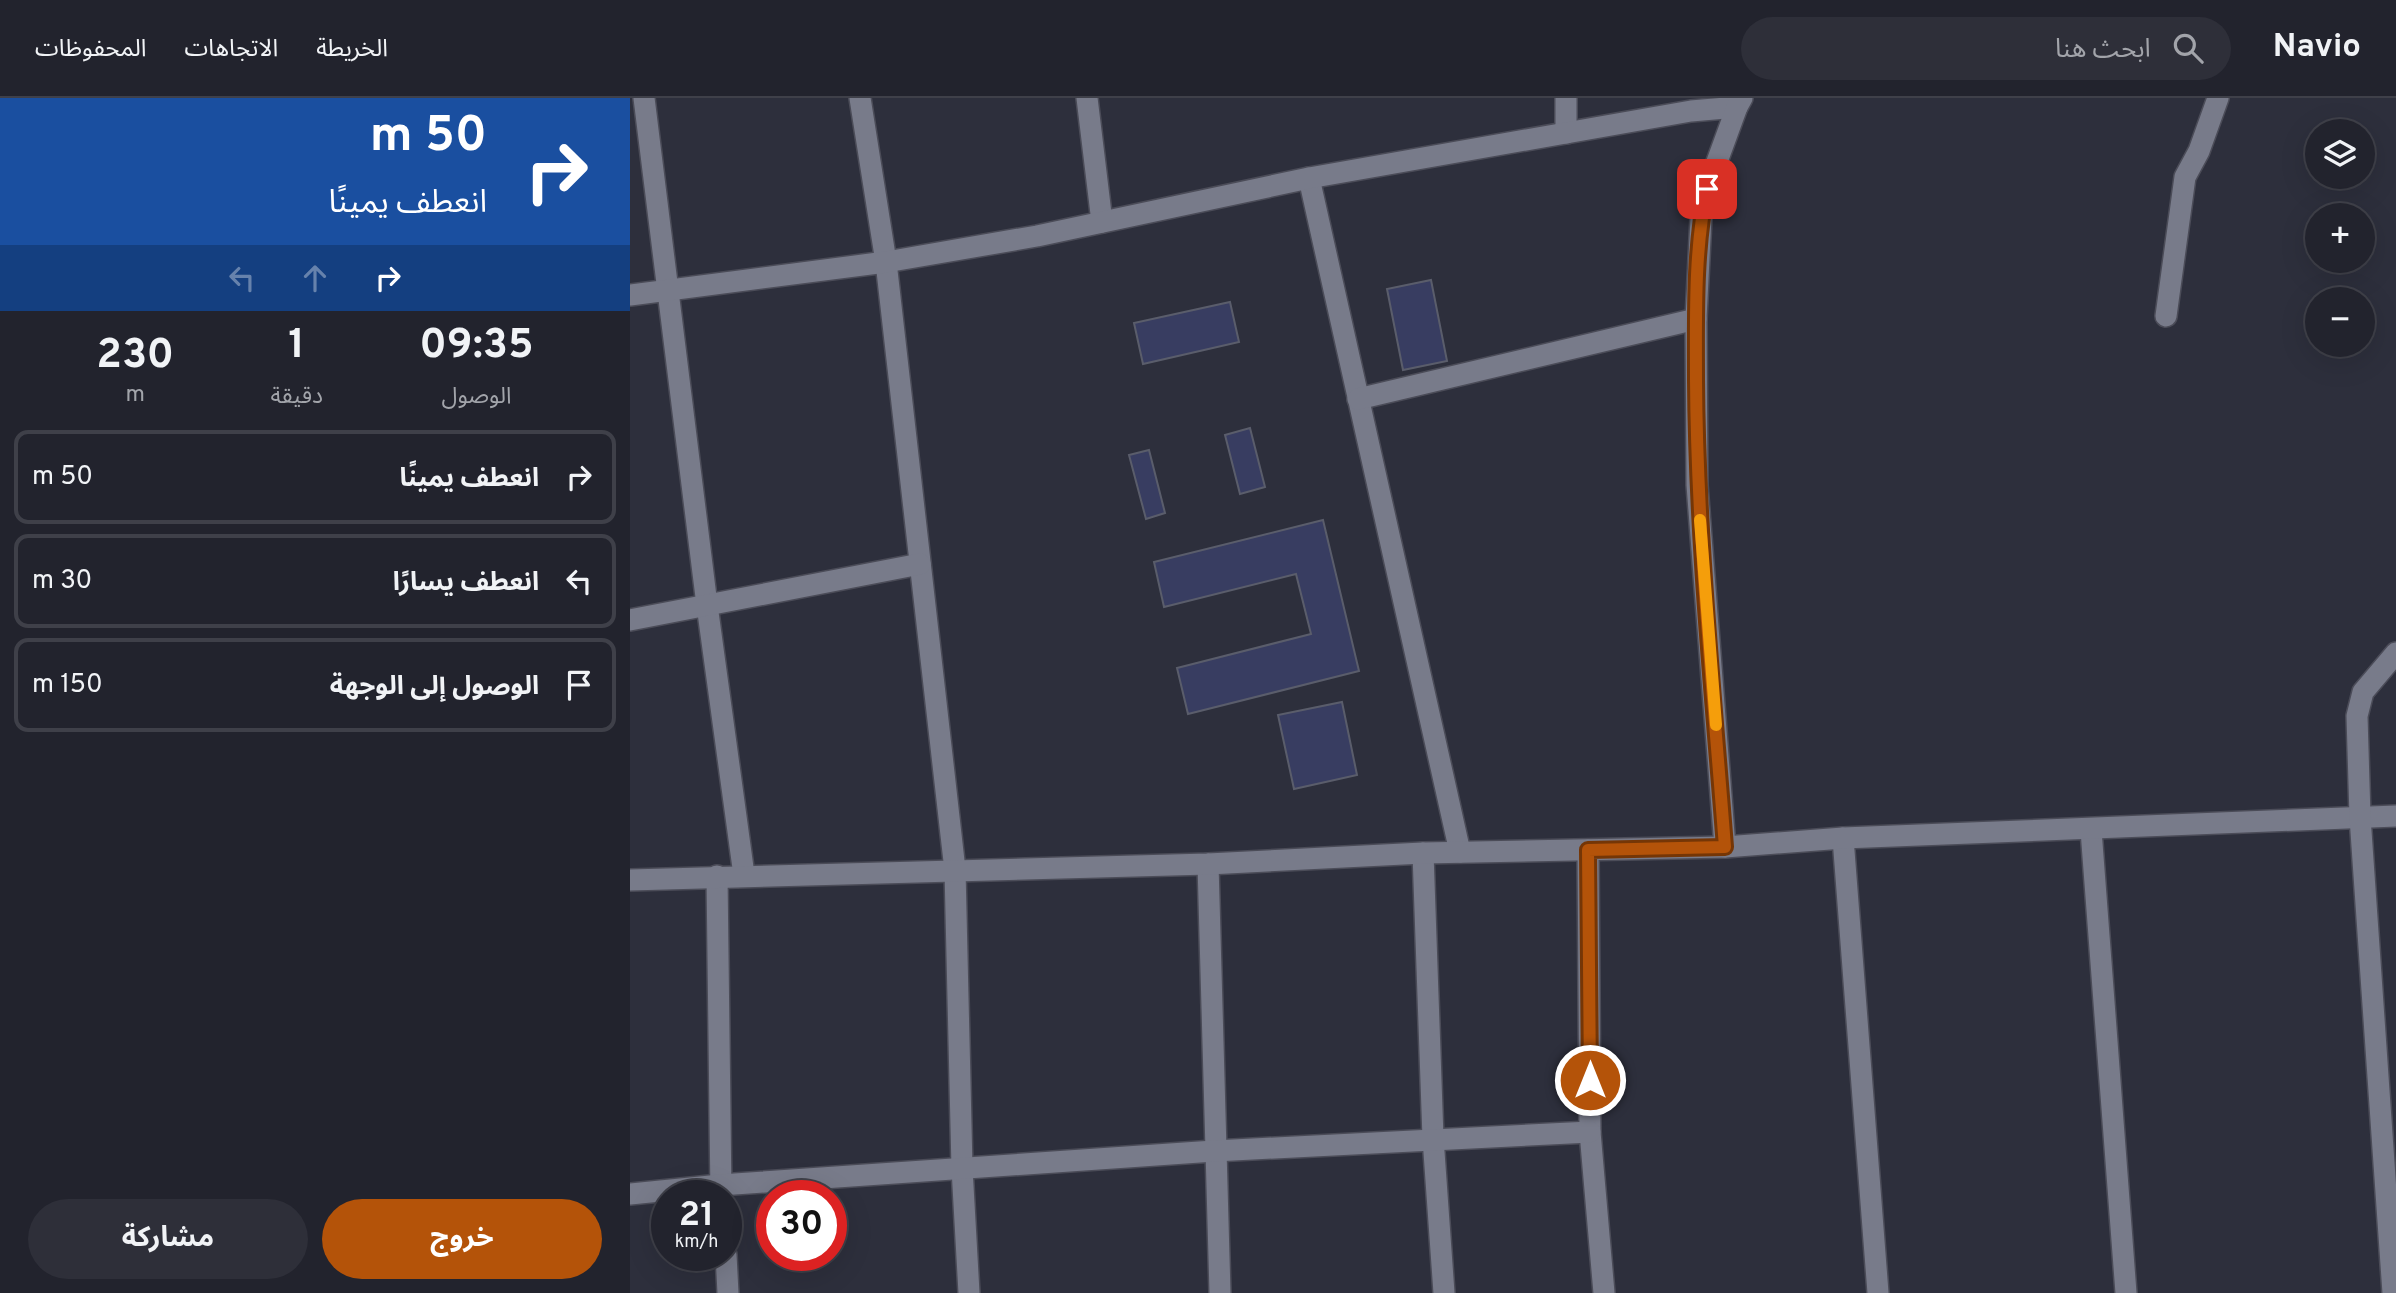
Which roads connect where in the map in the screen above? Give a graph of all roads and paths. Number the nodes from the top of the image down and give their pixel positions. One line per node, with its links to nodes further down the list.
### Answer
1 (644, 98): 12 (street)
2 (860, 98): 11 (street)
3 (1087, 98): 10 (street)
4 (1566, 98): 8 (street)
5 (2218, 98): 14 (street)
6 (1739, 102): 7 (street); 15 (street)
7 (1691, 104): 8 (street)
8 (1566, 133): 9 (street)
9 (1310, 178): 10 (street); 16 (street)
10 (1102, 222): 11 (street)
11 (886, 262): 12 (street); 17 (street)
12 (668, 290): 13 (street); 18 (street)
13 (630, 295)
14 (2165, 316)
15 (1696, 319): 16 (street); 25 (street)
16 (1358, 399): 27 (street)
17 (920, 564): 18 (street); 30 (street)
18 (706, 605): 19 (street); 31 (street)
19 (630, 620)
20 (2396, 653): 21 (street)
21 (2360, 817): 22 (street); 23 (street); 50 (street)
22 (2396, 817)
23 (2091, 830): 24 (street); 49 (street)
24 (1843, 838): 25 (street); 48 (street)
25 (1725, 847): 26 (street)
26 (1588, 850): 27 (street); 34 (street)
27 (1460, 852): 28 (street)
28 (1423, 853): 29 (street); 35 (street)
29 (1208, 864): 30 (street); 36 (street)
30 (955, 870): 31 (street); 37 (street)
31 (744, 875): 32 (street)
32 (716, 876): 33 (street); 38 (street)
33 (630, 880)
34 (1590, 1132): 35 (street); 47 (street)
35 (1433, 1138): 36 (street); 46 (street)
36 (1214, 1151): 37 (street); 45 (street)
37 (962, 1168): 39 (street); 44 (street)
38 (721, 1180)
39 (742, 1188)
40 (651, 1193): 41 (street)
41 (630, 1194)
42 (727, 1271): 43 (street)
43 (728, 1293)
44 (969, 1293)
45 (1220, 1293)
46 (1444, 1293)
47 (1604, 1293)
48 (1878, 1293)
49 (2126, 1293)
50 (2393, 1293)

